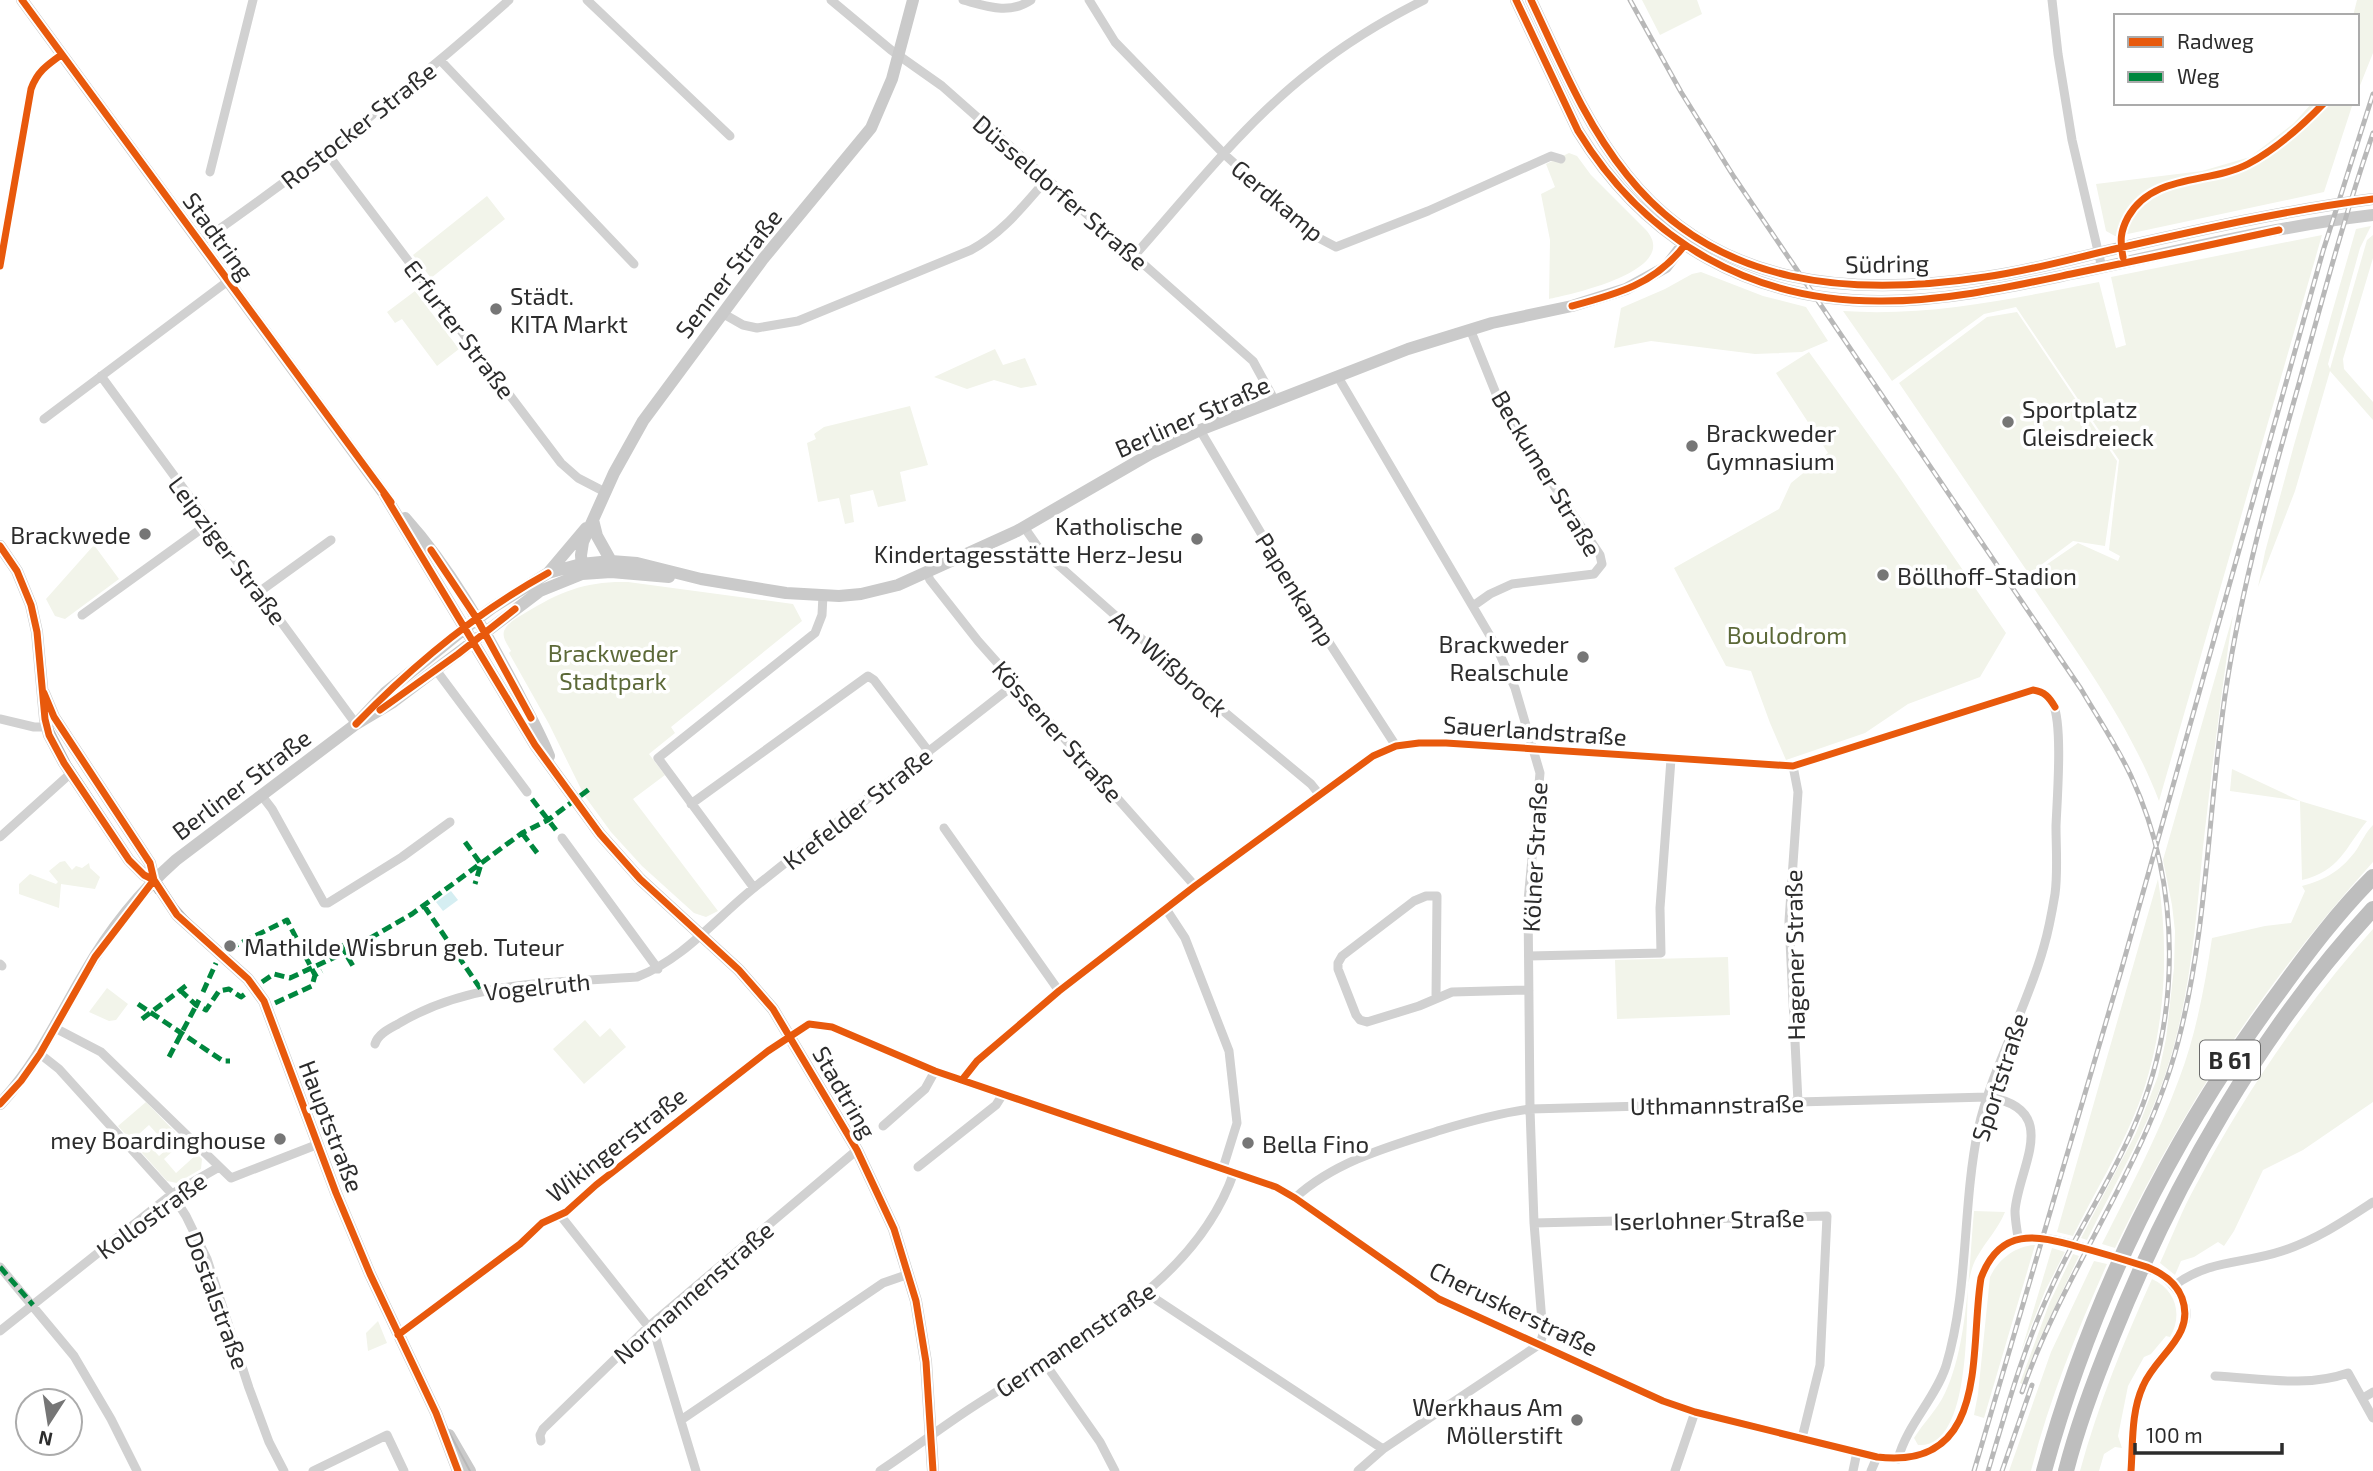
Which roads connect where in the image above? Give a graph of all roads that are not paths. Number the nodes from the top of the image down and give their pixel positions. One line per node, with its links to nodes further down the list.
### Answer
1 (22, 0): 15 (street, Stadtring)
2 (32, 0): 15 (street)
3 (253, 0): 23 (street)
4 (509, 0): 18 (street, Rostocker Straße)
5 (587, 0): 19 (street)
6 (831, 0): 17 (street, Düsseldorfer Straße)
7 (913, 0): 17 (street, Senner Straße)
8 (963, 0): 9 (street)
9 (1031, 0)
10 (1089, 0): 21 (street, Gerdkamp)
11 (1424, 0): 21 (street)
12 (1516, 0): 27 (street, Südring)
13 (1531, 0): 27 (street, Südring)
14 (2052, 0): 29 (street)
15 (36, 19): 16 (street, Stadtring)
16 (61, 55): 28 (street, Stadtring); 32 (street)
17 (899, 56): 24 (street, Düsseldorfer Straße); 35 (street, Senner Straße)
18 (441, 61): 20 (street, Rostocker Straße); 31 (street)
19 (730, 136)
20 (326, 152): 28 (street, Rostocker Straße); 42 (street, Erfurter Straße)
21 (1224, 154): 22 (street, Gerdkamp); 30 (street)
22 (1561, 159)
23 (210, 172)
24 (1047, 179): 30 (street, Düsseldorfer Straße); 35 (street)
25 (2373, 199): 29 (street, Südring)
26 (2373, 215): 33 (street, Südring)
27 (1688, 240): 29 (street, Südring); 33 (street, Südring); 36 (street, Berliner Straße)
28 (201, 242): 34 (street, Stadtring)
29 (2098, 253): 33 (street)
30 (1134, 256): 39 (street, Düsseldorfer Straße)
31 (634, 264)
32 (0, 266)
33 (2102, 268)
34 (228, 281): 37 (street); 43 (street, Stadtring)
35 (722, 313): 42 (street, Senner Straße)
36 (1470, 329): 38 (street, Berliner Straße); 56 (street, Beckumer Straße)
37 (101, 376): 40 (street); 45 (street, Leipziger Straße)
38 (1338, 377): 39 (street, Berliner Straße); 56 (street, Kölner Straße)
39 (1275, 401): 41 (street, Berliner Straße)
40 (44, 419)
41 (1200, 430): 46 (street, Berliner Straße); 69 (street, Papenkamp)
42 (605, 492): 44 (street, Senner Straße)
43 (384, 494): 58 (street, Stadtring); 59 (street, Stadtring)
44 (593, 520): 49 (street); 50 (street, Senner Straße); 51 (street)
45 (208, 524): 54 (street, Leipziger Straße); 57 (street)
46 (1024, 527): 52 (street, Berliner Straße); 77 (street, Am Wißbrock)
47 (331, 540): 54 (street)
48 (0, 546): 65 (street, Hauptstraße)
49 (611, 561): 50 (street, Berliner Straße); 53 (street, Berliner Straße)
50 (582, 569): 51 (street, Berliner Straße); 53 (street, Berliner Straße); 60 (street, Berliner Straße)
51 (548, 573): 58 (street, Berliner Straße)
52 (927, 573): 55 (street, Berliner Straße); 63 (street, Kössener Straße)
53 (701, 579): 55 (street, Berliner Straße)
54 (259, 592): 67 (street, Leipziger Straße)
55 (823, 595): 79 (street)
56 (1473, 606): 70 (street, Kölner Straße)
57 (82, 615)
58 (477, 619): 59 (street, Berliner Straße); 60 (street, Stadtring)
59 (464, 629): 61 (street, Stadtring); 67 (street, Berliner Straße)
60 (485, 633): 61 (street, Berliner Straße); 74 (street, Stadtring)
61 (472, 643): 62 (street, Berliner Straße); 74 (street, Stadtring)
62 (436, 670): 67 (street, Berliner Straße); 76 (street)
63 (1016, 683): 71 (street, Krefelder Straße); 86 (street, Kössener Straße)
64 (2041, 691): 73 (street, Sauerlandstraße); 103 (street, Sportstraße)
65 (44, 693): 68 (street, Hauptstraße); 85 (street, Hauptstraße)
66 (0, 719): 68 (street)
67 (356, 724): 78 (street, Berliner Straße)
68 (46, 727): 75 (street, Hauptstraße)
69 (1396, 746): 70 (street, Sauerlandstraße); 77 (street, Sauerlandstraße)
70 (1535, 750): 72 (street, Sauerlandstraße); 91 (street, Kölner Straße)
71 (929, 752): 79 (street); 87 (street, Krefelder Straße)
72 (1671, 759): 73 (street, Sauerlandstraße); 91 (street)
73 (1793, 766): 104 (street, Hagener Straße)
74 (555, 771): 90 (street, Stadtring)
75 (71, 773): 82 (street); 85 (street, Hauptstraße)
76 (527, 792)
77 (1319, 794): 86 (street, Sauerlandstraße)
78 (262, 796): 80 (street); 85 (street, Berliner Straße)
79 (691, 804): 87 (street)
80 (450, 822)
81 (944, 828): 94 (street)
82 (0, 838)
83 (562, 838): 92 (street)
84 (2373, 877): 160 (highway, B 61)
85 (153, 880): 96 (street, Berliner Straße); 108 (street, Hauptstraße)
86 (1195, 886): 88 (street, Sauerlandstraße)
87 (754, 888): 90 (street, Krefelder Straße)
88 (1166, 909): 94 (street, Sauerlandstraße); 112 (street)
89 (2373, 909): 161 (highway, B 61)
90 (702, 935): 92 (street, Vogelruth); 97 (street, Stadtring)
91 (1529, 956): 93 (street, Kölner Straße)
92 (657, 969): 98 (street, Vogelruth)
93 (1529, 990): 95 (street); 106 (street, Kölner Straße)
94 (1059, 991): 101 (street, Sauerlandstraße)
95 (1436, 998): 95 (street)
96 (55, 1028): 99 (street, Berliner Straße); 110 (street)
97 (790, 1035): 100 (street, Cheruskerstraße); 109 (street, Stadtring); 117 (street, Wikingerstraße)
98 (375, 1044)
99 (40, 1054): 105 (street, Berliner Straße); 114 (street, Dostalstraße)
100 (935, 1071): 101 (street, Cheruskerstraße); 107 (street)
101 (962, 1080): 102 (street, Cheruskerstraße)
102 (1003, 1094): 111 (street); 112 (street, Cheruskerstraße)
103 (1988, 1097): 104 (street, Uthmannstraße); 119 (street, Uthmannstraße); 145 (street, Sportstraße)
104 (1798, 1102): 106 (street, Uthmannstraße)
105 (0, 1104)
106 (1530, 1109): 115 (street, Uthmannstraße); 118 (street, Kölner Straße)
107 (883, 1126)
108 (316, 1145): 110 (street, Kollostraße); 129 (street, Hauptstraße)
109 (857, 1150): 123 (street, Stadtring); 127 (street, Normannenstraße)
110 (219, 1167): 114 (street, Kollostraße)
111 (918, 1167)
112 (1223, 1168): 113 (street, Cheruskerstraße)
113 (1234, 1172): 115 (street, Cheruskerstraße); 125 (street, Germanenstraße)
114 (172, 1194): 126 (street, Kollostraße); 147 (street, Dostalstraße)
115 (1295, 1198): 130 (street, Cheruskerstraße)
116 (2373, 1202): 124 (street)
117 (559, 1215): 127 (street); 129 (street, Wikingerstraße)
118 (1534, 1223): 130 (street, Kölner Straße); 140 (street, Iserlohner Straße)
119 (2018, 1238): 120 (street); 145 (street, Cheruskerstraße)
120 (2106, 1255)
121 (0, 1267): 126 (street)
122 (2160, 1273): 124 (street)
123 (909, 1274): 138 (street); 139 (street, Stadtring)
124 (2175, 1285): 162 (street)
125 (1150, 1291): 131 (street, Germanenstraße); 142 (street)
126 (33, 1306): 128 (street, Kollostraße); 146 (street)
127 (648, 1326): 138 (street); 141 (street, Normannenstraße)
128 (0, 1331)
129 (398, 1335): 136 (street, Hauptstraße)
130 (1540, 1344): 135 (street, Cheruskerstraße); 142 (street)
131 (1044, 1362): 139 (street, Germanenstraße); 155 (street)
132 (2215, 1376): 134 (street)
133 (2373, 1392): 134 (street)
134 (2363, 1398): 137 (street)
135 (1695, 1412): 140 (street, Cheruskerstraße); 157 (street)
136 (436, 1413): 150 (street, Hauptstraße); 151 (street, Hauptstraße)
137 (2373, 1418)
138 (681, 1420): 152 (street)
139 (930, 1436): 153 (street, Germanenstraße); 154 (street, Stadtring)
140 (1802, 1438): 143 (street, Cheruskerstraße)
141 (541, 1441)
142 (1383, 1449): 156 (street)
143 (1857, 1452): 144 (street, Cheruskerstraße); 158 (street)
144 (1877, 1457): 145 (street, Cheruskerstraße); 159 (street)
145 (1898, 1459)
146 (137, 1471)
147 (284, 1471)
148 (313, 1471): 149 (street)
149 (404, 1471)
150 (458, 1471)
151 (470, 1471)
152 (696, 1471)
153 (880, 1471)
154 (933, 1471)
155 (1115, 1471)
156 (1358, 1471)
157 (1675, 1471)
158 (1853, 1471)
159 (1871, 1471)
160 (2044, 1471)
161 (2066, 1471)
162 (2131, 1471)

